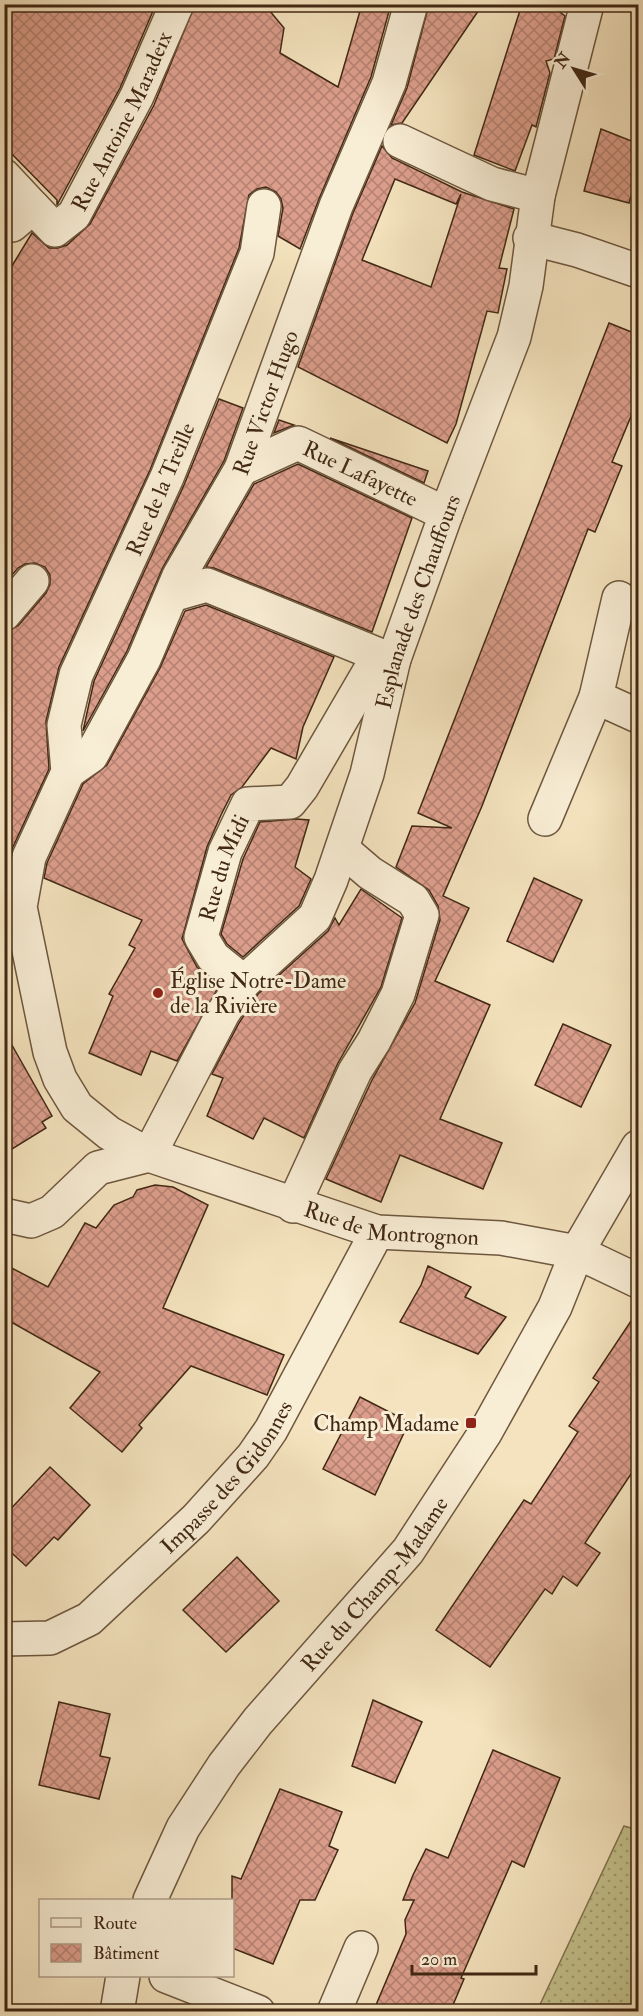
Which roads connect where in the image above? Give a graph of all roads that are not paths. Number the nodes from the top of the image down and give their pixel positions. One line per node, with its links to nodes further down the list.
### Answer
1 (177, 4): 5 (street, Rue Antoine Maradeix)
2 (411, 4): 10 (street, Rue Victor Hugo)
3 (587, 4): 6 (street, Esplanade des Chauffours)
4 (400, 141): 6 (street)
5 (4, 176)
6 (538, 196): 8 (street, Esplanade des Chauffours)
7 (264, 207): 19 (street, Rue de la Treille)
8 (530, 238): 9 (street); 11 (street, Esplanade des Chauffours)
9 (639, 271)
10 (241, 469): 11 (street, Rue Lafayette); 13 (street, Rue Victor Hugo)
11 (446, 514): 16 (street, Esplanade des Chauffours)
12 (32, 581): 15 (street)
13 (172, 595): 16 (street); 19 (street, Rue Victor Hugo)
14 (619, 598): 17 (street)
15 (4, 614)
16 (387, 657): 21 (street, Esplanade des Chauffours); 23 (street, Rue du Midi)
17 (596, 697): 18 (street); 20 (street)
18 (639, 716)
19 (68, 772): 22 (street)
20 (545, 819)
21 (342, 849): 23 (street, Esplanade des Chauffours); 26 (street)
22 (12, 903): 25 (street, Rue de Montrognon)
23 (244, 982): 25 (street, Esplanade des Chauffours)
24 (639, 1147): 29 (street, Rue du Champ-Madame)
25 (149, 1155): 26 (street, Rue de Montrognon); 27 (street)
26 (293, 1206): 28 (street, Rue de Montrognon)
27 (4, 1215)
28 (377, 1232): 29 (street, Rue de Montrognon); 31 (street, Impasse des Gidonnes)
29 (577, 1252): 30 (street, Rue de Montrognon); 32 (street, Rue du Champ-Madame)
30 (639, 1281)
31 (4, 1639)
32 (150, 1899)
33 (361, 1948): 38 (street)
34 (123, 1977): 36 (street)
35 (169, 1977): 37 (street)
36 (117, 2012)
37 (258, 2012)
38 (334, 2012)

